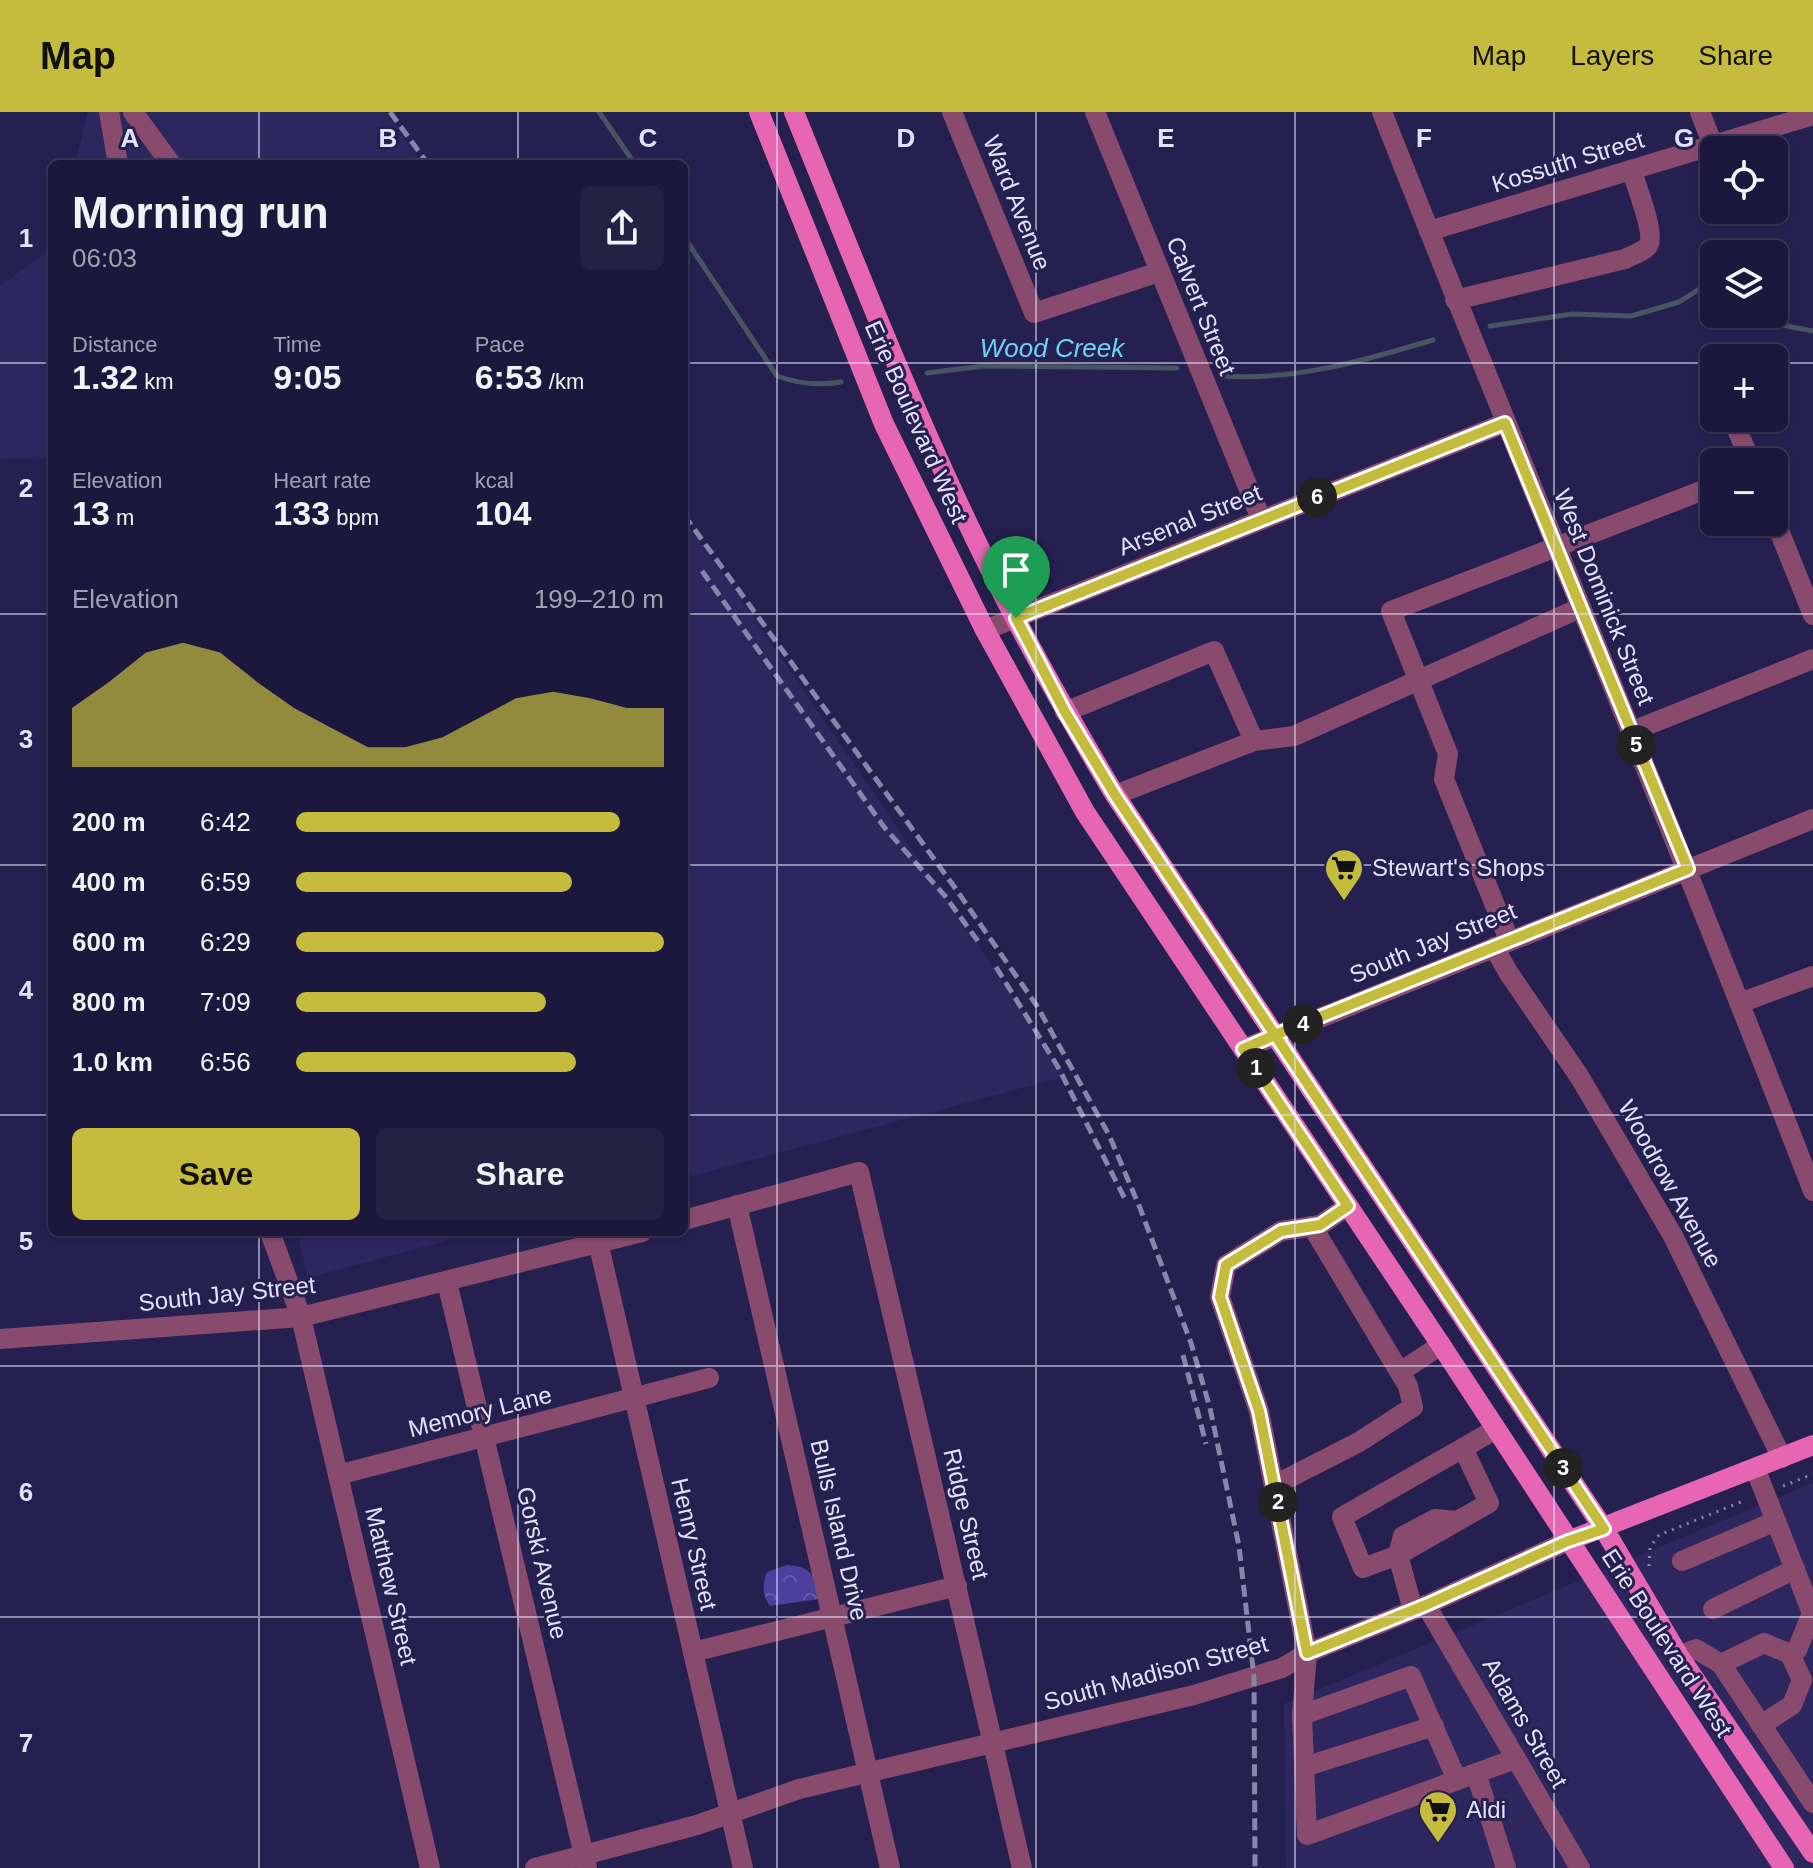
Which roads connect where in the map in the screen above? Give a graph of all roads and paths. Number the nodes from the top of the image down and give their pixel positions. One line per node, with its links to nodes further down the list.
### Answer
1 (109, 112): 13 (street)
2 (133, 112): 14 (street)
3 (759, 112): 27 (main road, Erie Boulevard West)
4 (794, 112): 26 (main road, Erie Boulevard West)
5 (952, 112): 17 (street, Ward Avenue)
6 (1095, 112): 17 (street, Calvert Street)
7 (1382, 112): 16 (street, West Dominick Street)
8 (1700, 112): 10 (street)
9 (1813, 115): 11 (street, Kossuth Street)
10 (1709, 136)
11 (1743, 136)
12 (1700, 149): 15 (street, Kossuth Street)
13 (117, 160)
14 (168, 160)
15 (1632, 171): 16 (street, Kossuth Street); 18 (street)
16 (1429, 231): 18 (street, West Dominick Street)
17 (1159, 272): 21 (street, Calvert Street)
18 (1455, 300): 19 (street, West Dominick Street)
19 (1505, 423): 21 (street, Arsenal Street); 23 (street, West Dominick Street)
20 (1700, 491): 23 (street)
21 (1261, 519): 26 (street, Arsenal Street)
22 (1781, 536): 25 (street)
23 (1557, 546): 24 (street, West Dominick Street); 29 (street, Woodrow Avenue)
24 (1580, 608): 29 (street); 31 (street, West Dominick Street)
25 (1813, 615)
26 (1016, 618): 27 (street, Arsenal Street); 30 (main road, Erie Boulevard West)
27 (985, 630): 40 (main road, Erie Boulevard West)
28 (1813, 659): 31 (street)
29 (1418, 681): 32 (street); 36 (street, Woodrow Avenue)
30 (1065, 712): 32 (street); 33 (main road, Erie Boulevard West)
31 (1630, 732): 35 (street, West Dominick Street)
32 (1254, 741): 33 (street)
33 (1115, 795): 39 (main road, Erie Boulevard West)
34 (1813, 819): 35 (street, South Jay Street)
35 (1688, 869): 36 (street, South Jay Street); 38 (street, West Dominick Street)
36 (1501, 943): 39 (street, South Jay Street); 60 (street, Woodrow Avenue)
37 (1813, 976): 38 (street)
38 (1740, 1003): 41 (street, West Dominick Street)
39 (1275, 1035): 40 (street, South Jay Street); 65 (main road, Erie Boulevard West)
40 (1243, 1049): 44 (main road, Erie Boulevard West)
41 (1804, 1140): 42 (street, West Dominick Street)
42 (1813, 1191)
43 (737, 1205): 45 (street); 70 (street, Ridge Street); 73 (street, Bulls Island Drive)
44 (1348, 1206): 46 (street); 52 (main road, Erie Boulevard West)
45 (688, 1219)
46 (1312, 1226): 53 (street); 63 (street)
47 (271, 1236): 50 (street, Matthew Street)
48 (597, 1238): 49 (street, South Jay Street); 55 (street, Henry Street)
49 (447, 1282): 50 (street, South Jay Street); 57 (street, Gorski Avenue)
50 (301, 1317): 51 (street, South Jay Street); 62 (street, Matthew Street)
51 (0, 1339)
52 (1441, 1345): 53 (street); 56 (main road, Erie Boulevard West)
53 (1400, 1372): 63 (street)
54 (709, 1378): 55 (street, Memory Lane)
55 (634, 1399): 57 (street, Memory Lane); 74 (street, Henry Street)
56 (1496, 1429): 59 (street); 66 (main road, Erie Boulevard West)
57 (485, 1438): 62 (street, Memory Lane); 91 (street, Gorski Avenue)
58 (1813, 1445): 60 (main road, South Madison Street)
59 (1463, 1448): 67 (street); 67 (street)
60 (1782, 1458): 61 (main road, South Madison Street)
61 (1755, 1468): 64 (street); 65 (main road, South Madison Street)
62 (338, 1475): 92 (street, Matthew Street)
63 (1275, 1485): 75 (street)
64 (1776, 1521): 68 (street); 69 (street)
65 (1604, 1529): 66 (main road, South Madison Street); 77 (main road, Erie Boulevard West)
66 (1568, 1541): 71 (street, South Madison Street); 99 (main road, Erie Boulevard West)
67 (1398, 1555): 71 (street, Adams Street)
68 (1682, 1561)
69 (1795, 1569): 72 (street); 76 (street)
70 (957, 1586): 73 (street); 82 (street, Ridge Street)
71 (1420, 1607): 75 (street, South Madison Street); 83 (street, Adams Street)
72 (1713, 1609)
73 (832, 1616): 74 (street); 85 (street, Bulls Island Drive)
74 (693, 1652): 89 (street, Henry Street)
75 (1307, 1653): 79 (street); 82 (street, South Madison Street)
76 (1790, 1654): 78 (street); 80 (street)
77 (1679, 1656): 78 (street); 90 (main road, Erie Boulevard West)
78 (1721, 1664): 80 (street)
79 (1302, 1715): 81 (street); 84 (street)
80 (1761, 1725): 87 (street)
81 (1434, 1726): 84 (street); 86 (street)
82 (993, 1742): 85 (street, South Madison Street); 96 (street, Ridge Street)
83 (1515, 1759): 86 (street); 98 (street, Adams Street)
84 (1304, 1767): 86 (street)
85 (868, 1773): 89 (street, South Madison Street); 95 (street, Bulls Island Drive)
86 (1466, 1776): 97 (street)
87 (1806, 1780): 88 (street)
88 (1813, 1803)
89 (730, 1814): 91 (street, South Madison Street); 94 (street, Henry Street)
90 (1813, 1853)
91 (586, 1862): 93 (street, South Madison Street)
92 (430, 1868)
93 (535, 1868)
94 (743, 1868)
95 (890, 1868)
96 (1022, 1868)
97 (1506, 1868)
98 (1580, 1868)
99 (1784, 1868)

